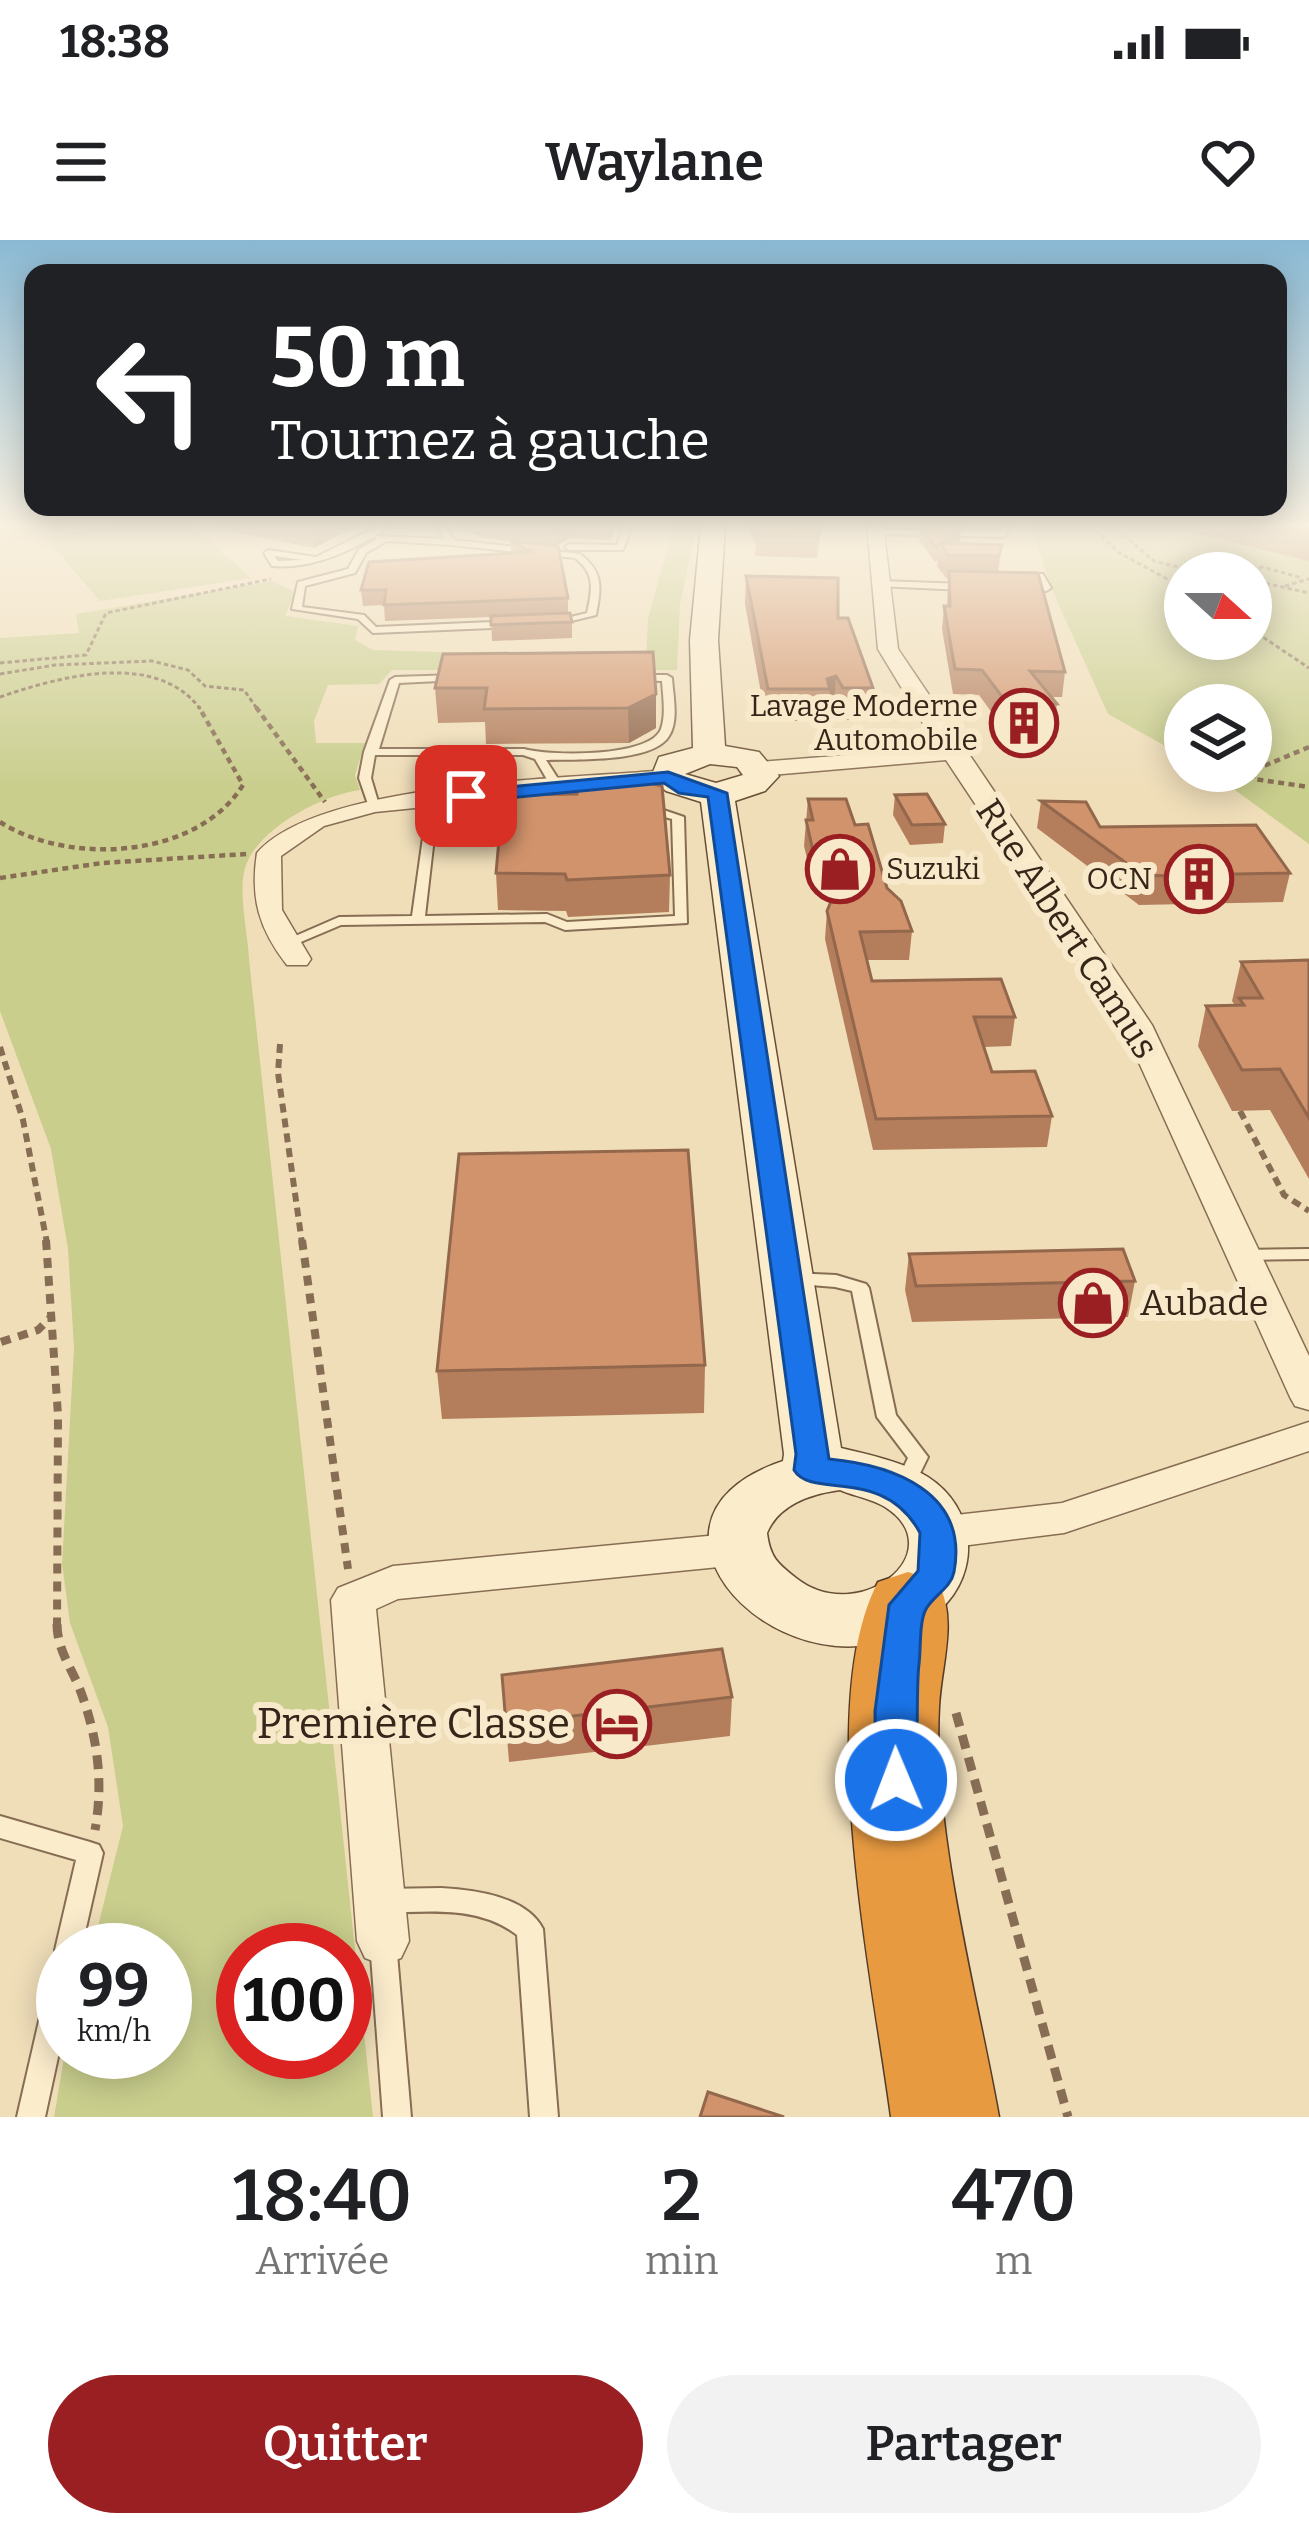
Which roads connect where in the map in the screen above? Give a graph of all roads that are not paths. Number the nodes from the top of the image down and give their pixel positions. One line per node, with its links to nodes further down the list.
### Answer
1 (330, 613): 6 (lane)
2 (592, 613): 5 (lane)
3 (701, 613): 13 (main road)
4 (884, 613): 10 (street, Rue Albert Camus)
5 (544, 623)
6 (521, 624)
7 (478, 678): 9 (lane)
8 (620, 678): 11 (lane)
9 (372, 752): 11 (lane); 16 (lane)
10 (952, 753): 12 (street); 23 (street, Rue Albert Camus)
11 (539, 757): 15 (lane)
12 (760, 769): 13 (main road)
13 (714, 773): 14 (main road); 24 (main road)
14 (668, 777): 15 (street)
15 (558, 788): 16 (street); 18 (lane)
16 (373, 805): 21 (street)
17 (622, 808): 20 (lane)
18 (558, 815)
19 (537, 817): 20 (lane)
20 (418, 920): 21 (lane)
21 (291, 952)
22 (1309, 1253): 23 (lane)
23 (1243, 1255): 25 (street, Rue Albert Camus)
24 (788, 1279): 27 (main road); 28 (lane)
25 (1309, 1397)
26 (1309, 1436): 28 (street)
27 (811, 1470): 28 (main road); 29 (main road)
28 (916, 1542): 29 (main road); 37 (highway)
29 (739, 1549): 31 (street)
30 (0, 1827): 32 (lane)
31 (382, 1921): 35 (lane); 36 (lane)
32 (74, 1923)
33 (39, 2079): 34 (lane)
34 (31, 2117)
35 (397, 2117)
36 (544, 2117)
37 (945, 2117)

